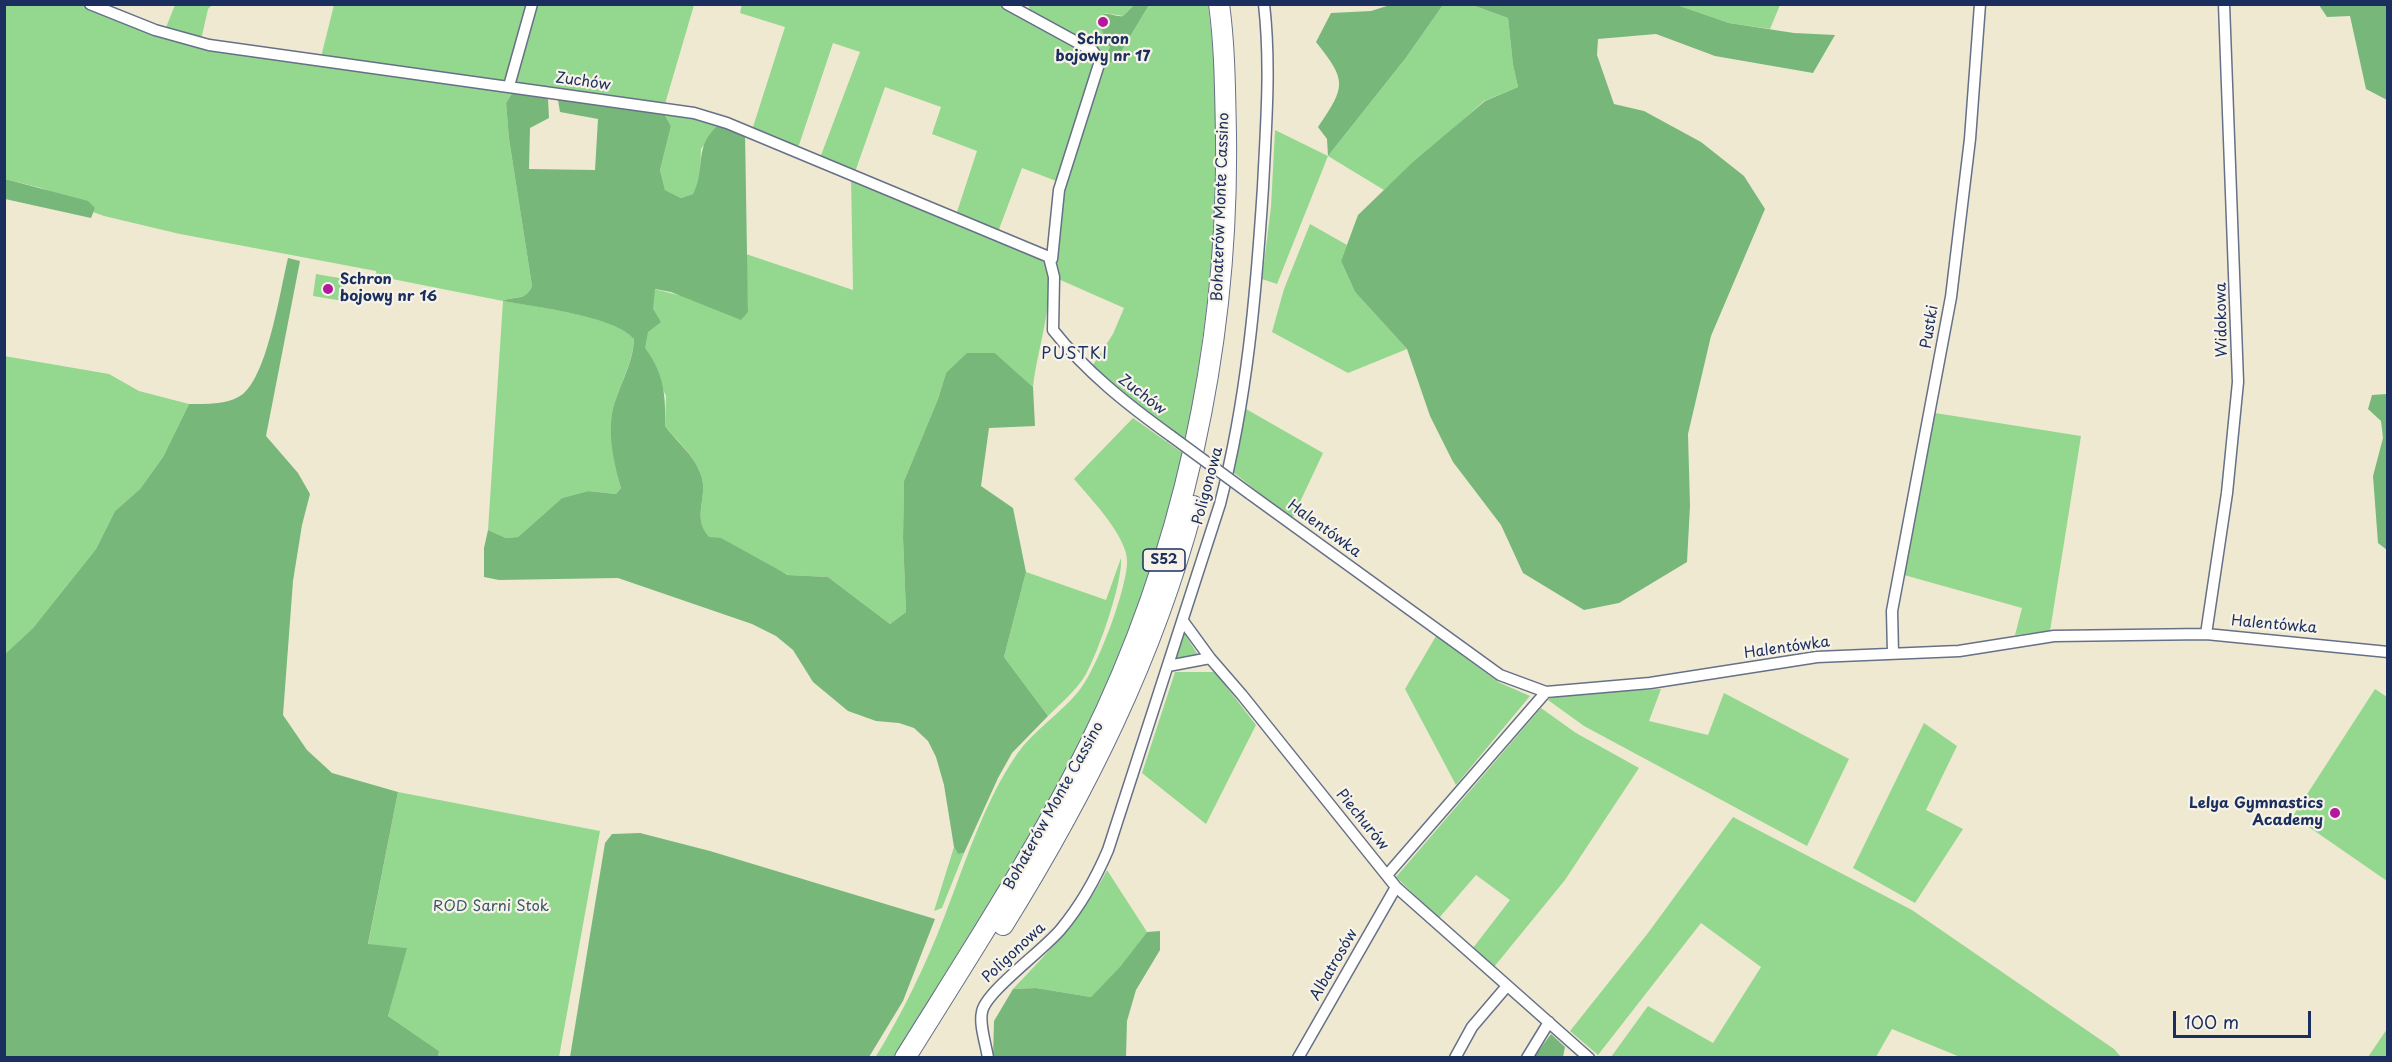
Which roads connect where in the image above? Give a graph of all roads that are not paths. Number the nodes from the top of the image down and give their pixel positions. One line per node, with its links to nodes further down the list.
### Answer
1 (90, 4): 9 (street, Zuchów)
2 (532, 4): 9 (street)
3 (1007, 4): 10 (street, Zuchów)
4 (1219, 4): 23 (highway, Bohaterów Monte Cassino / S52)
5 (1231, 4): 24 (highway, Bohaterów Monte Cassino / S52)
6 (1264, 4): 12 (street, Poligonowa)
7 (1980, 4): 14 (street, Pustki)
8 (2224, 4): 13 (street, Widokowa)
9 (509, 86): 10 (street, Zuchów)
10 (1052, 260): 11 (street, Zuchów, bridge)
11 (1250, 494): 18 (street, Halentówka)
12 (1183, 621): 16 (street, Piechurów); 17 (street, Poligonowa)
13 (2206, 634): 14 (street, Halentówka); 15 (street, Halentówka)
14 (1893, 652): 18 (street, Halentówka)
15 (2388, 652)
16 (1210, 658): 17 (street); 19 (street, Piechurów)
17 (1168, 666): 25 (street, Poligonowa)
18 (1546, 692): 19 (street)
19 (1387, 875): 20 (street, Piechurów)
20 (1396, 887): 21 (street, Piechurów); 26 (street, Albatrosów)
21 (1507, 986): 22 (street, Piechurów); 27 (street)
22 (1549, 1022): 28 (street); 29 (street, Piechurów)
23 (905, 1058)
24 (921, 1058)
25 (988, 1058)
26 (1298, 1058)
27 (1455, 1058)
28 (1527, 1058)
29 (1589, 1058)

